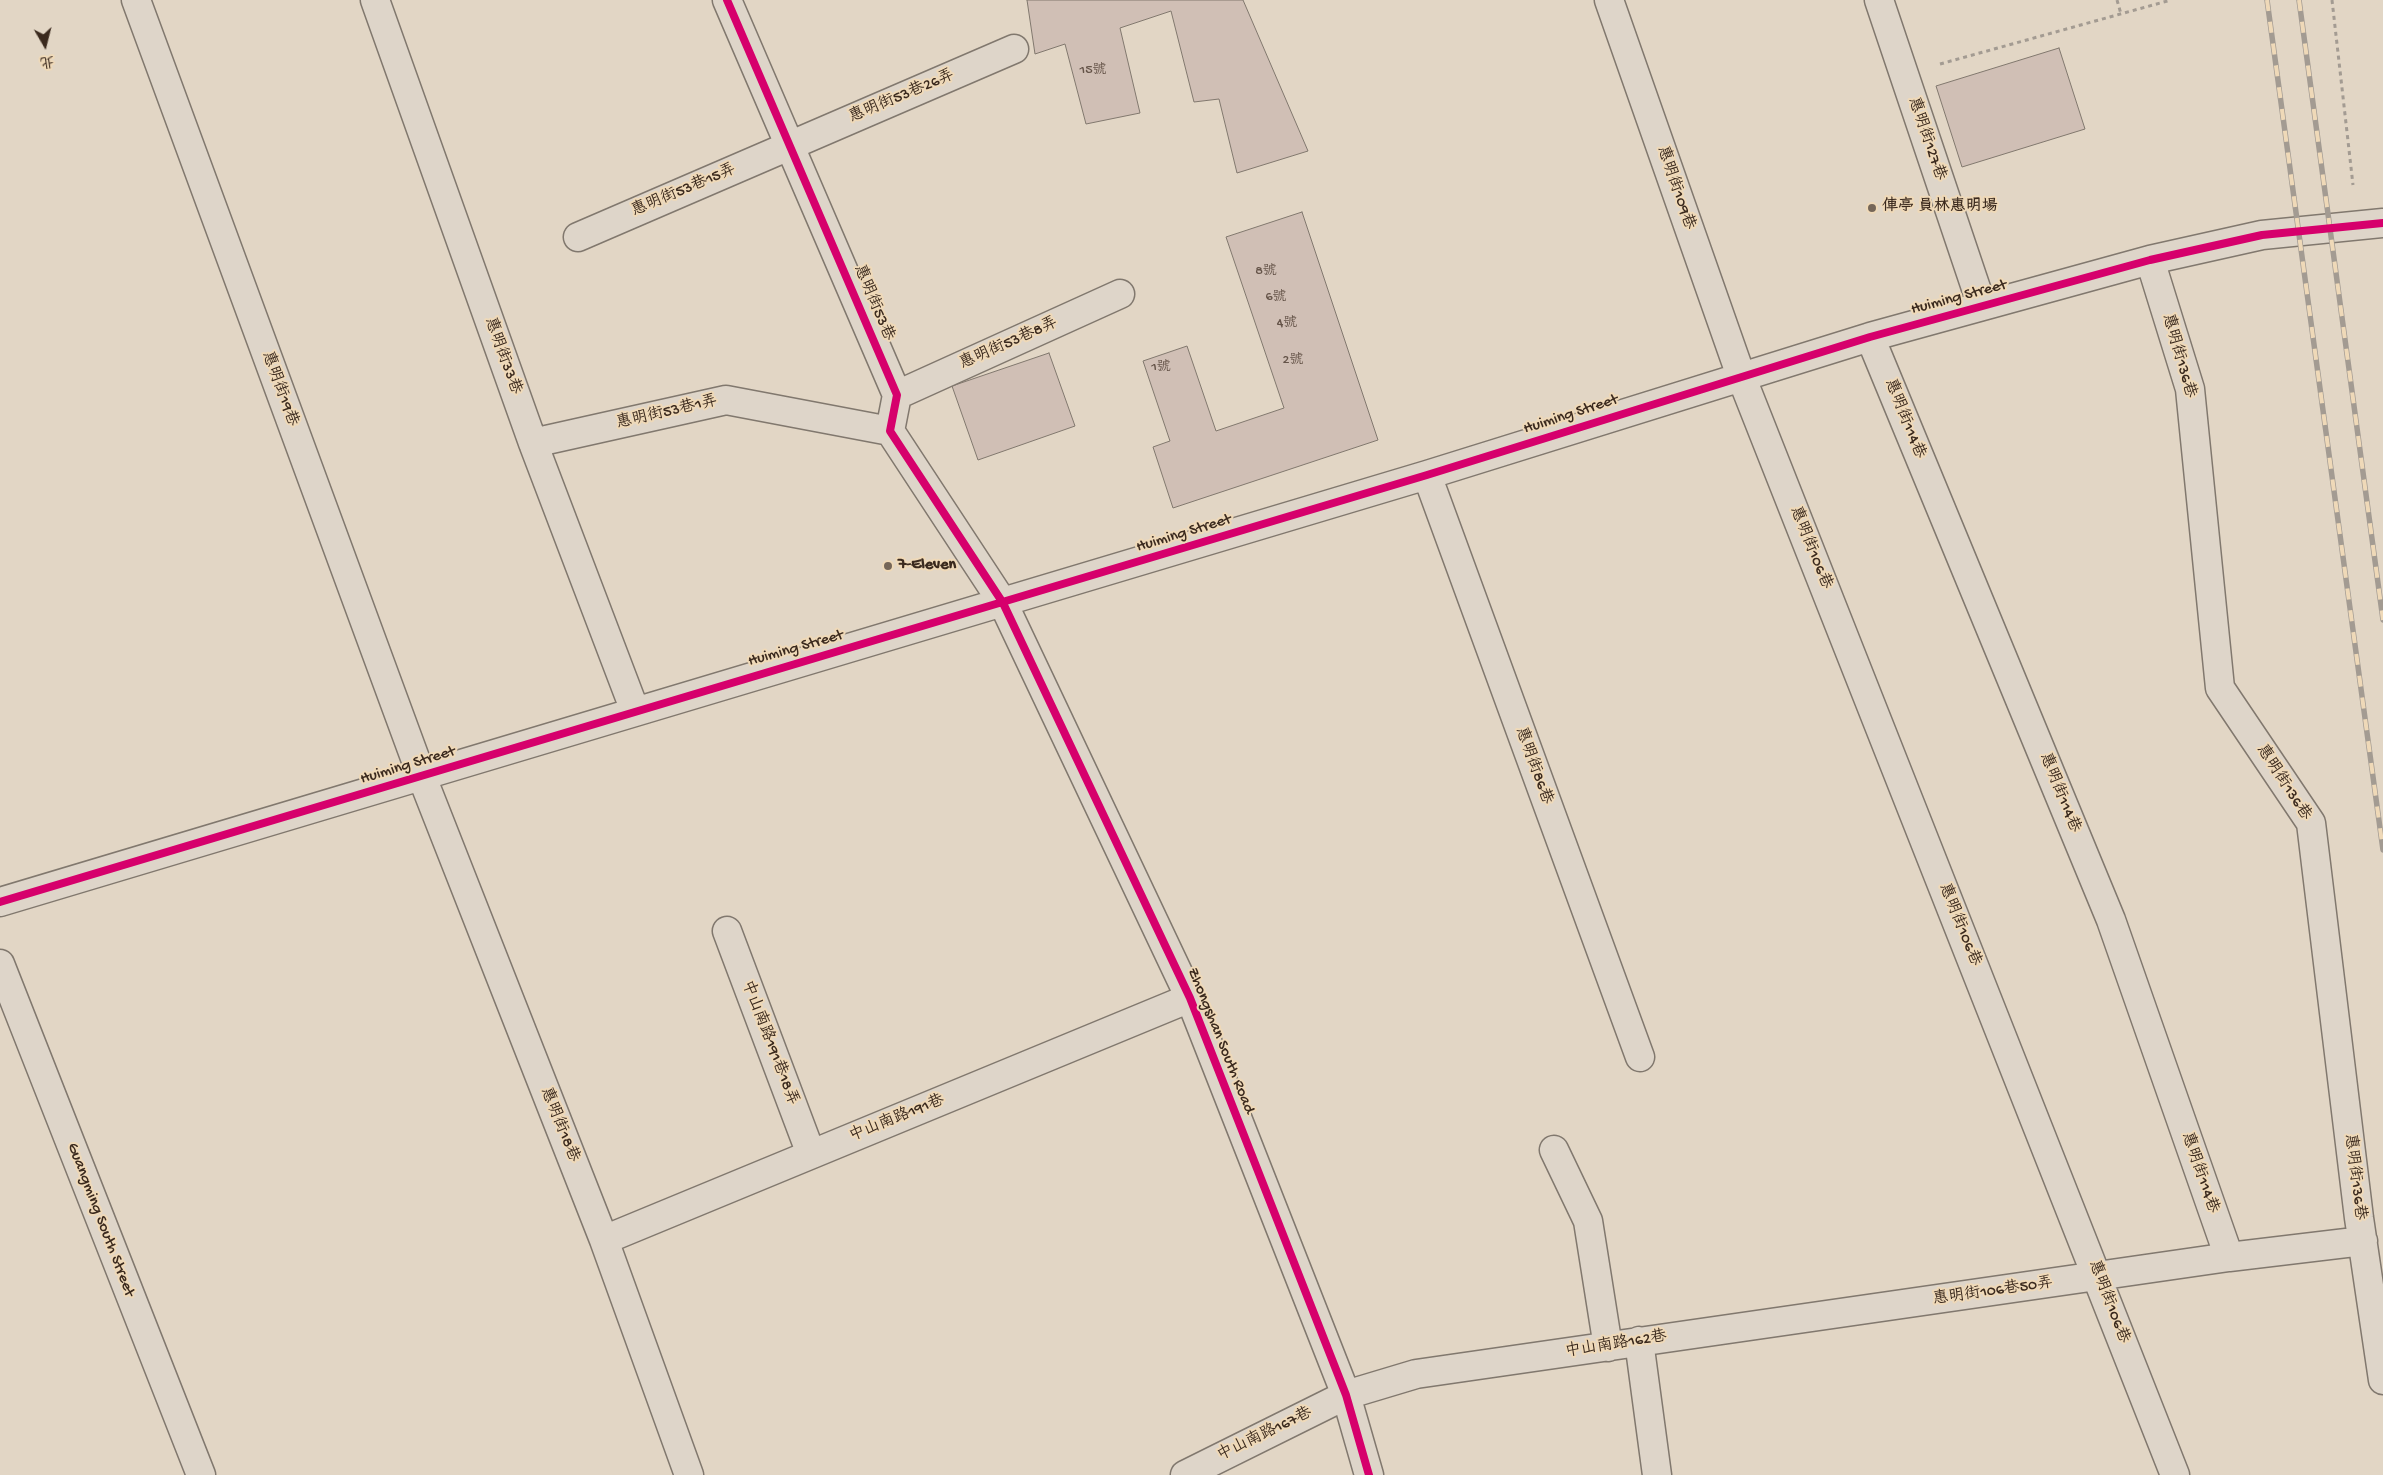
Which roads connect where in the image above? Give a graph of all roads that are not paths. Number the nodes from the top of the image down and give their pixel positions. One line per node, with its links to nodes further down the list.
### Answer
1 (136, 0): 21 (street, 惠明街19巷)
2 (375, 0): 17 (street, 惠明街33巷)
3 (727, 0): 7 (street, 惠明街53巷)
4 (1609, 0): 14 (street, 惠明街109巷)
5 (1879, 0): 12 (street, 惠明街127巷)
6 (1014, 49): 7 (street, 惠明街53巷26弄)
7 (790, 146): 9 (street, 惠明街53巷15弄); 15 (street, 惠明街53巷)
8 (2383, 223): 10 (street, Huiming Street)
9 (578, 236)
10 (2150, 260): 12 (street, Huiming Street); 30 (street, 惠明街136巷)
11 (1120, 294): 15 (street, 惠明街53巷8弄)
12 (1982, 306): 13 (street, Huiming Street)
13 (1870, 337): 14 (street, Huiming Street); 31 (street, 惠明街114巷)
14 (1741, 376): 18 (street, Huiming Street); 32 (street, 惠明街106巷)
15 (897, 394): 16 (street)
16 (890, 431): 17 (street, 惠明街53巷1弄); 19 (street)
17 (533, 444): 20 (street, 惠明街33巷)
18 (1427, 475): 19 (street, Huiming Street); 26 (street, 惠明街86巷)
19 (1002, 603): 20 (street, Huiming Street); 25 (street, Zhongshan South Road)
20 (635, 711): 21 (street, Huiming Street)
21 (422, 777): 22 (street, Huiming Street); 29 (street, 惠明街18巷)
22 (0, 902)
23 (727, 931): 28 (street, 中山南路191巷18弄)
24 (0, 964): 38 (street, Guangming South Street)
25 (1190, 998): 28 (street, 中山南路191巷); 37 (street, Zhongshan South Road)
26 (1640, 1057)
27 (1554, 1150): 35 (street)
28 (812, 1154): 29 (street, 中山南路191巷)
29 (604, 1240): 39 (street, 惠明街18巷)
30 (2363, 1241): 31 (street, 惠明街106巷50弄); 36 (street, 惠明街136巷)
31 (2229, 1257): 32 (street, 惠明街106巷50弄)
32 (2098, 1276): 33 (street, 惠明街106巷50弄); 43 (street, 惠明街106巷)
33 (1889, 1307): 34 (street, 中山南路162巷)
34 (1639, 1341): 35 (street, 中山南路162巷); 42 (street)
35 (1608, 1347): 37 (street, 中山南路162巷)
36 (2383, 1380)
37 (1346, 1395): 40 (street, 中山南路167巷); 41 (street, Zhongshan South Road)
38 (202, 1475)
39 (689, 1475)
40 (1185, 1475)
41 (1369, 1475)
42 (1658, 1475)
43 (2175, 1475)

